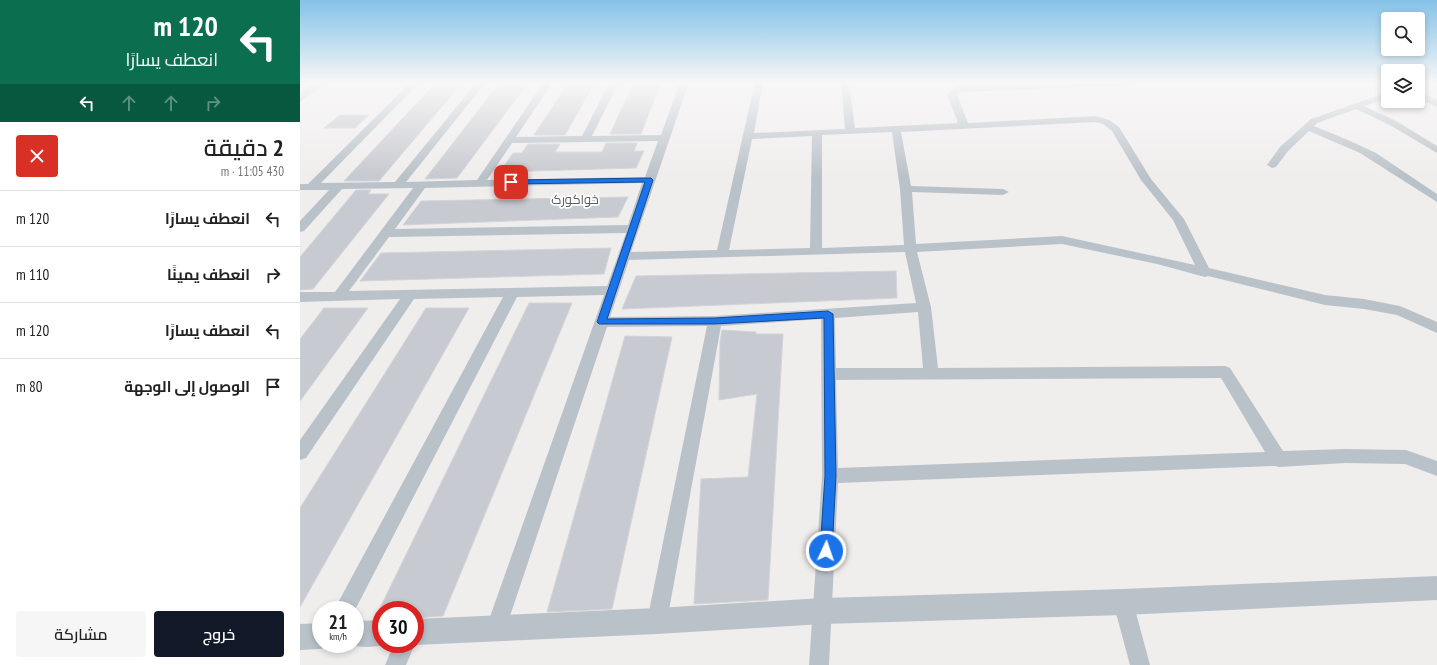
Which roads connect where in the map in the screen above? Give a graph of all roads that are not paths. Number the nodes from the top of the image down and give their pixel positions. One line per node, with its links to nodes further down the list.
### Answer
1 (385, 113): 26 (street)
2 (457, 113): 25 (street)
3 (528, 113): 19 (street)
4 (599, 113): 18 (street)
5 (673, 113): 17 (street)
6 (752, 113): 16 (street)
7 (848, 113): 14 (street)
8 (959, 113): 11 (street)
9 (1335, 113): 12 (street)
10 (1372, 113): 20 (street)
11 (964, 126): 13 (street); 39 (street)
12 (1306, 127): 21 (street); 31 (street)
13 (896, 129): 14 (street); 29 (street)
14 (850, 131): 15 (street)
15 (817, 132): 16 (street); 36 (street)
16 (747, 136): 37 (street)
17 (664, 138): 18 (street); 22 (street)
18 (585, 139): 19 (street)
19 (510, 140): 23 (street)
20 (1437, 150)
21 (1272, 165)
22 (649, 180): 23 (street); 33 (street)
23 (480, 183): 24 (street)
24 (422, 184): 25 (street); 34 (street)
25 (398, 185): 27 (street)
26 (312, 186): 27 (street); 28 (street)
27 (338, 186): 32 (street)
28 (300, 187)
29 (906, 189): 30 (street); 35 (street)
30 (1003, 192)
31 (1437, 199)
32 (300, 228)
33 (633, 229): 34 (street); 38 (street)
34 (386, 233): 43 (street)
35 (910, 248): 36 (street); 39 (street); 45 (street)
36 (816, 252): 37 (street)
37 (722, 254): 38 (street)
38 (624, 256): 40 (street)
39 (1205, 272): 49 (street)
40 (612, 290): 41 (street); 48 (street)
41 (512, 293): 42 (street); 57 (street)
42 (410, 295): 43 (street); 52 (street)
43 (338, 297): 44 (street)
44 (302, 299)
45 (924, 307): 46 (street); 51 (street)
46 (828, 314): 47 (street); 50 (street)
47 (715, 321): 48 (street); 60 (street)
48 (602, 322): 61 (street)
49 (1437, 328)
50 (828, 374): 51 (street); 55 (street)
51 (931, 374): 53 (street)
52 (300, 454)
53 (1279, 460): 54 (street); 55 (street)
54 (1437, 469)
55 (830, 476): 59 (street)
56 (1437, 588): 58 (street)
57 (349, 601)
58 (1123, 602): 59 (street); 68 (street)
59 (823, 611): 60 (street); 67 (street)
60 (657, 621): 61 (street)
61 (496, 628): 62 (street)
62 (424, 632)
63 (312, 636): 64 (street)
64 (300, 637)
65 (401, 653): 66 (street)
66 (395, 665)
67 (819, 665)
68 (1140, 665)

